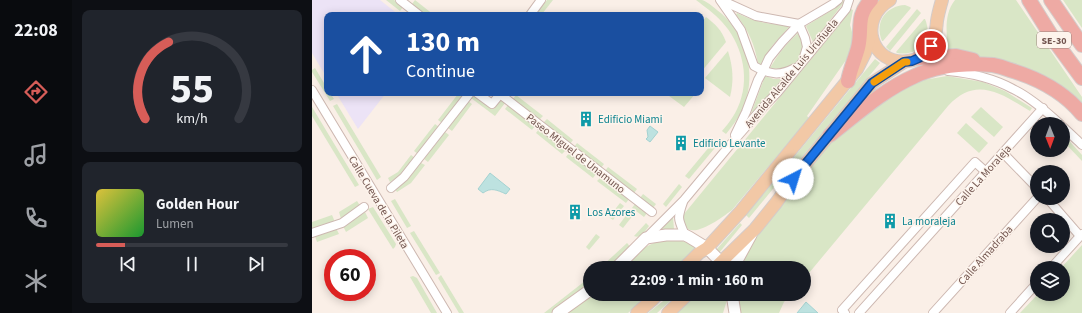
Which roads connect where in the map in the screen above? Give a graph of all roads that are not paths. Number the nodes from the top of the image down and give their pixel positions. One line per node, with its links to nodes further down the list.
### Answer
1 (400, 0): 11 (street)
2 (541, 0): 12 (street)
3 (720, 0): 13 (street); 21 (street)
4 (838, 0): 13 (street, Avenida Alcalde Luis Uruñuela)
5 (849, 0): 18 (street, Avenida Alcalde Luis Uruñuela)
6 (871, 0): 23 (highway)
7 (890, 0): 14 (main road)
8 (942, 0): 16 (main road)
9 (1029, 0): 22 (highway, SE-30)
10 (1051, 0): 15 (highway, SE-30)
11 (415, 12)
12 (532, 12)
13 (799, 24): 18 (street); 21 (street, Avenida Alcalde Luis Uruñuela)
14 (871, 32): 17 (main road); 23 (main road)
15 (1082, 45)
16 (919, 58): 17 (main road); 19 (highway)
17 (904, 62): 33 (main road)
18 (801, 64): 21 (street); 34 (street, Avenida Alcalde Luis Uruñuela)
19 (994, 65): 20 (highway); 30 (highway)
20 (933, 70): 29 (street); 33 (highway)
21 (763, 71): 34 (street, Avenida Alcalde Luis Uruñuela)
22 (1082, 78)
23 (848, 81): 50 (main road)
24 (312, 90): 63 (street, Calle Cueva de la Pileta)
25 (468, 96): 39 (street)
26 (481, 96): 27 (street)
27 (498, 96)
28 (503, 96): 44 (street, Paseo Miguel de Unamuno)
29 (1043, 108): 31 (street); 36 (street, Calle La Moraleja)
30 (1082, 114)
31 (1053, 117)
32 (1070, 133): 35 (street)
33 (830, 135): 45 (main road)
34 (730, 145): 40 (street, Avenida Alcalde Luis Uruñuela)
35 (1082, 145)
36 (1003, 153): 37 (street, Calle La Moraleja); 38 (street)
37 (986, 172): 69 (street); 70 (street, Calle La Moraleja)
38 (1030, 181)
39 (391, 188)
40 (684, 200): 47 (street, Avenida Alcalde Luis Uruñuela); 49 (street, Avenida Alcalde Luis Uruñuela)
41 (1031, 205): 71 (street, Calle Almadraba)
42 (1053, 205): 48 (street)
43 (364, 207): 46 (street)
44 (652, 212)
45 (755, 229): 54 (main road); 55 (street)
46 (312, 234)
47 (684, 235): 49 (street); 50 (street)
48 (1081, 235): 56 (street)
49 (646, 238): 51 (street, Avenida Alcalde Luis Uruñuela)
50 (707, 248): 52 (main road); 53 (street)
51 (623, 261)
52 (691, 261)
53 (717, 261)
54 (726, 261)
55 (737, 261)
56 (1057, 261)
57 (1030, 291): 72 (street)
58 (583, 295): 64 (street)
59 (651, 301): 65 (main road)
60 (681, 301): 66 (main road)
61 (731, 301): 67 (street)
62 (733, 301): 68 (street)
63 (447, 313)
64 (558, 313)
65 (637, 313)
66 (668, 313)
67 (727, 313)
68 (735, 313)
69 (845, 313)
70 (859, 313)
71 (933, 313)
72 (1010, 313)

